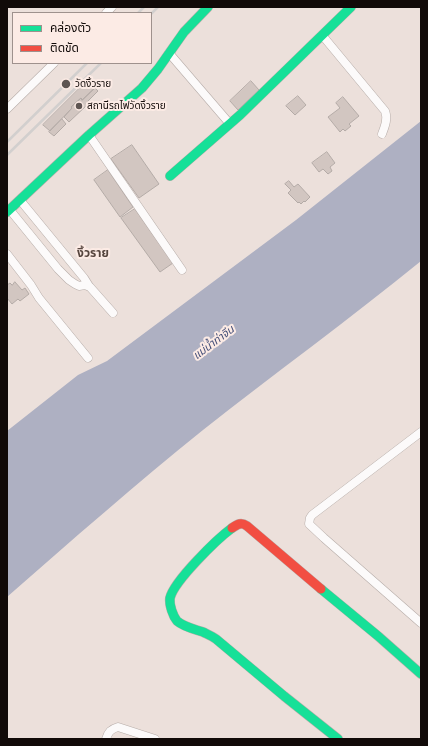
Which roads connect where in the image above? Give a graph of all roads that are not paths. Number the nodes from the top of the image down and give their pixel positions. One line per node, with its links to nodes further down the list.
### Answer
1 (208, 7): 4 (street)
2 (351, 7): 3 (street)
3 (322, 35): 7 (street); 8 (street)
4 (169, 53): 7 (street); 9 (street)
5 (53, 64): 6 (street)
6 (7, 109)
7 (230, 124): 10 (street)
8 (382, 134)
9 (89, 135): 11 (street); 14 (street)
10 (170, 176)
11 (20, 200): 12 (street); 15 (street)
12 (8, 211): 15 (street)
13 (7, 254): 17 (street)
14 (182, 270)
15 (89, 286): 16 (street)
16 (112, 313)
17 (88, 358)
18 (421, 432): 19 (street)
19 (421, 623)
20 (421, 674): 23 (street)
21 (106, 739): 22 (street)
22 (155, 739)
23 (338, 739)

